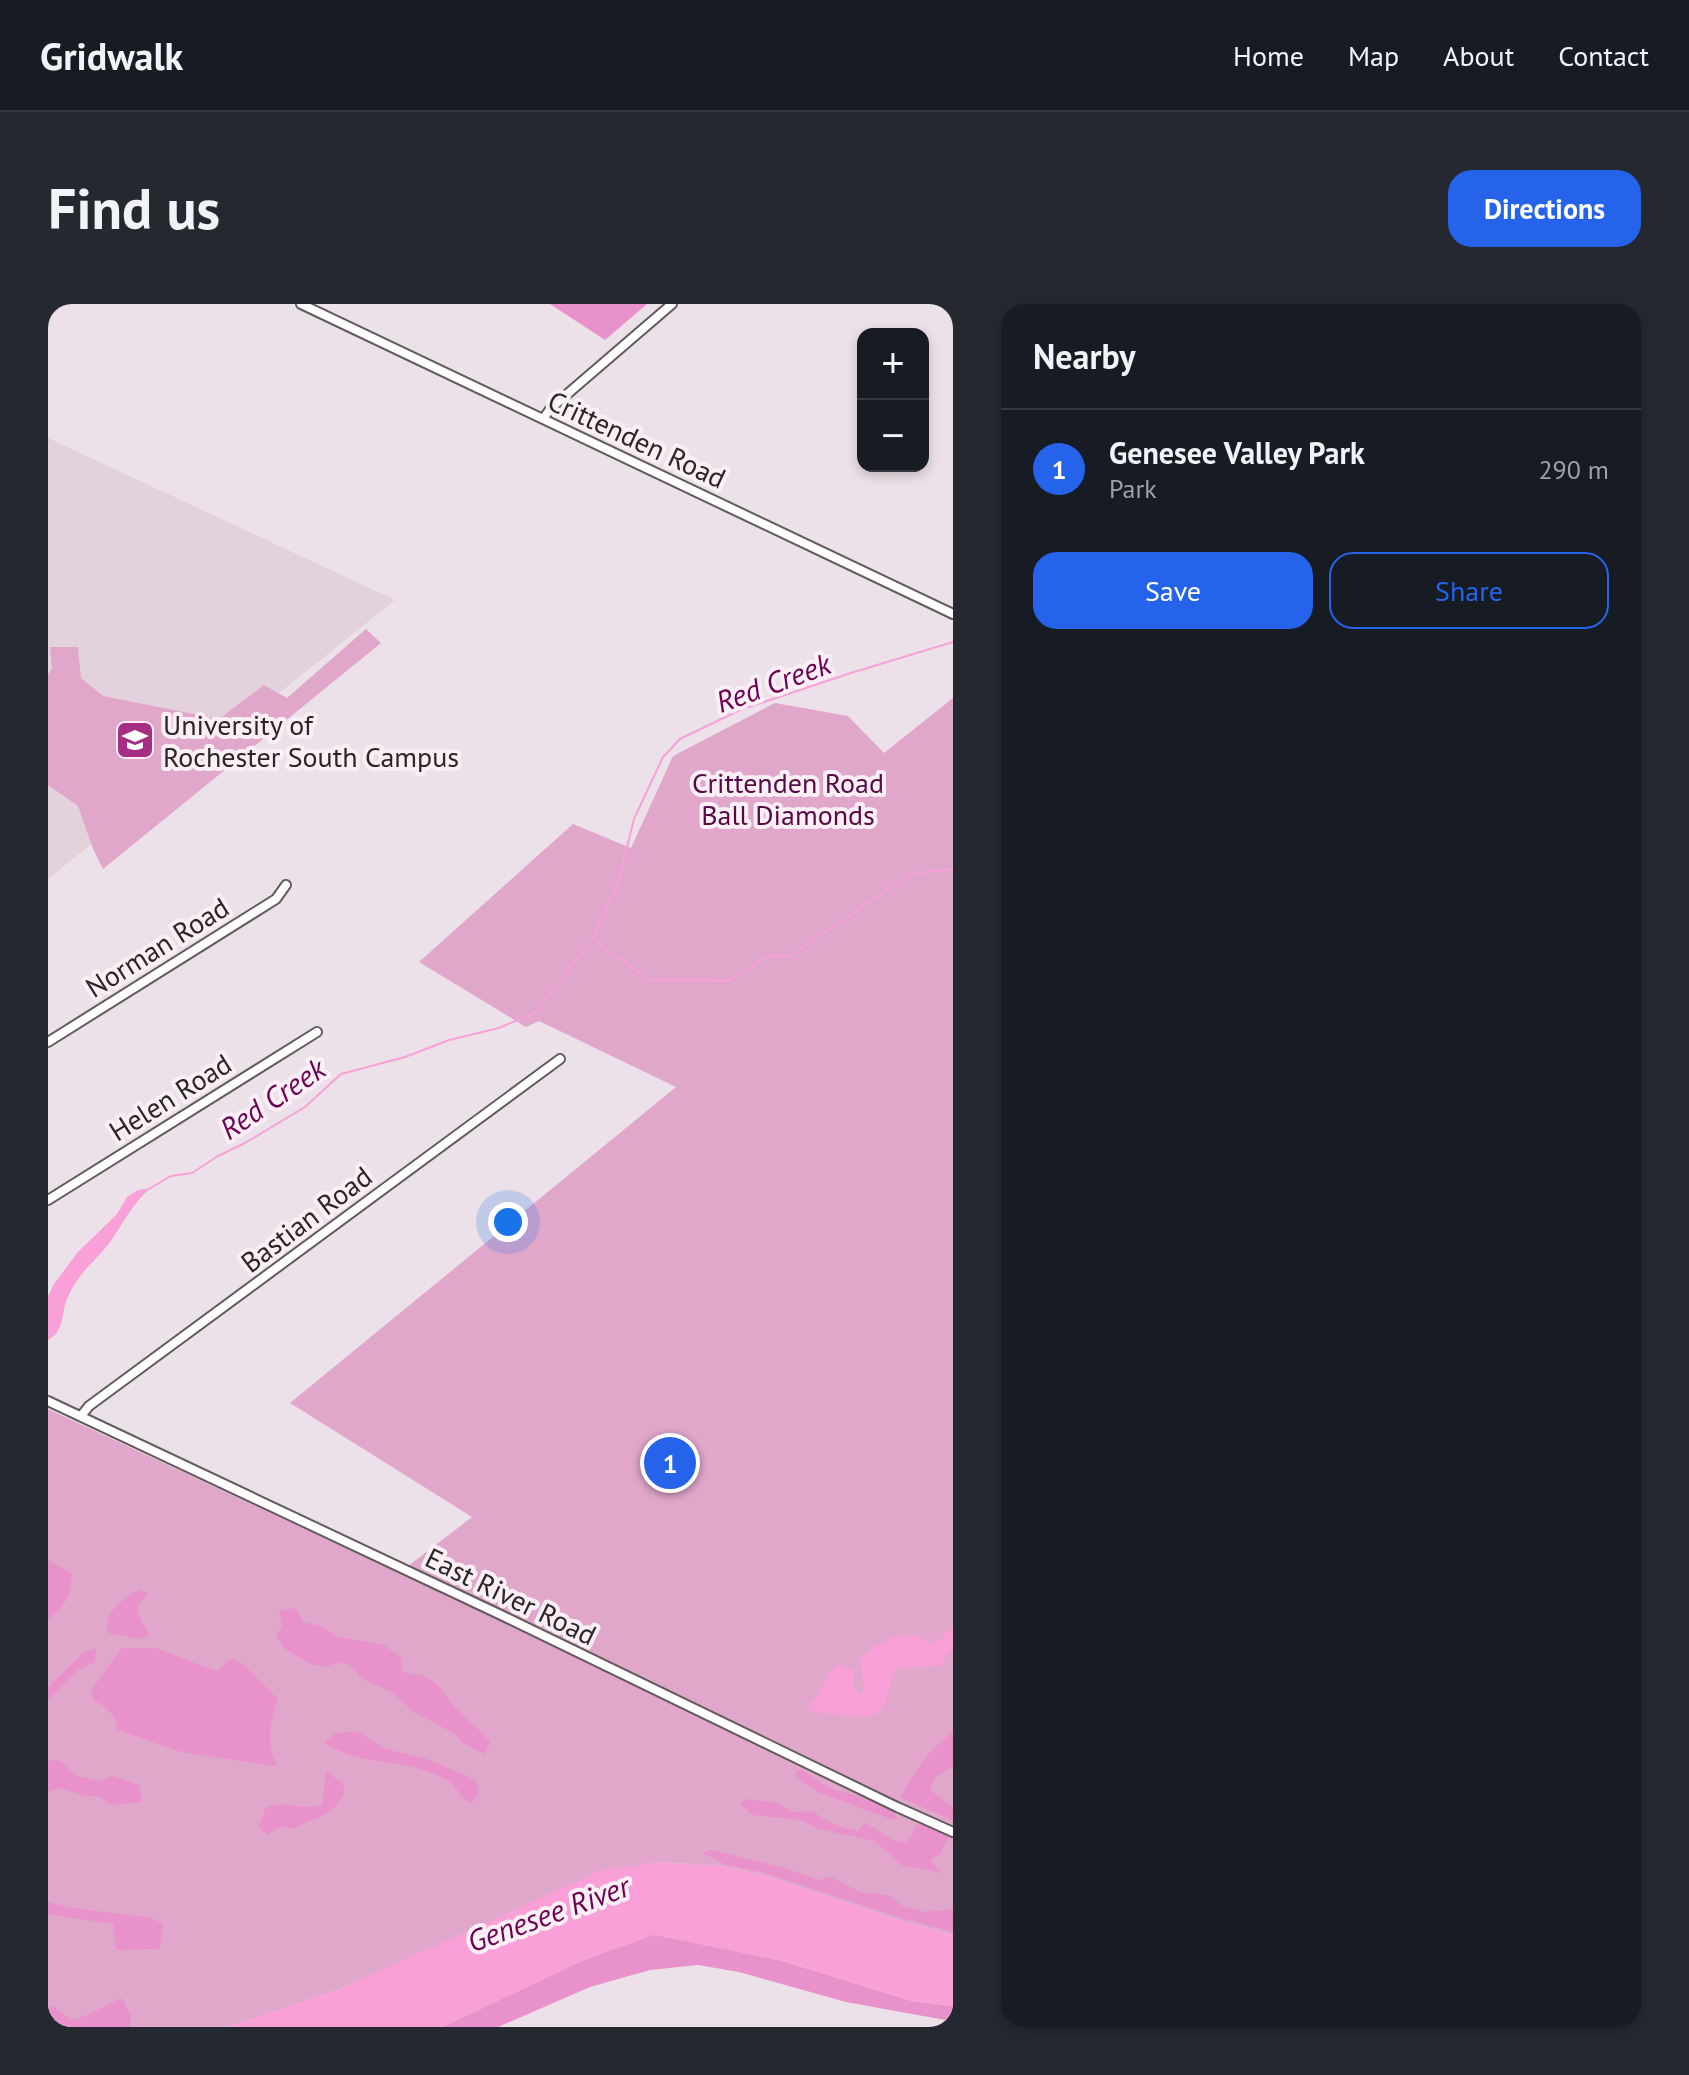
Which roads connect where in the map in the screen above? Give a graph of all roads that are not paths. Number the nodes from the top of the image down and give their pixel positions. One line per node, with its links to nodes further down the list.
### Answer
1 (301, 304): 3 (street, Crittenden Road)
2 (672, 304): 3 (street)
3 (543, 419): 4 (street, Crittenden Road)
4 (953, 614)
5 (286, 885): 7 (street, Norman Road)
6 (317, 1032): 9 (street, Helen Road)
7 (48, 1042)
8 (560, 1059): 11 (street, Bastian Road)
9 (48, 1200)
10 (48, 1401): 11 (street, East River Road)
11 (81, 1416): 12 (street, East River Road)
12 (953, 1832)

